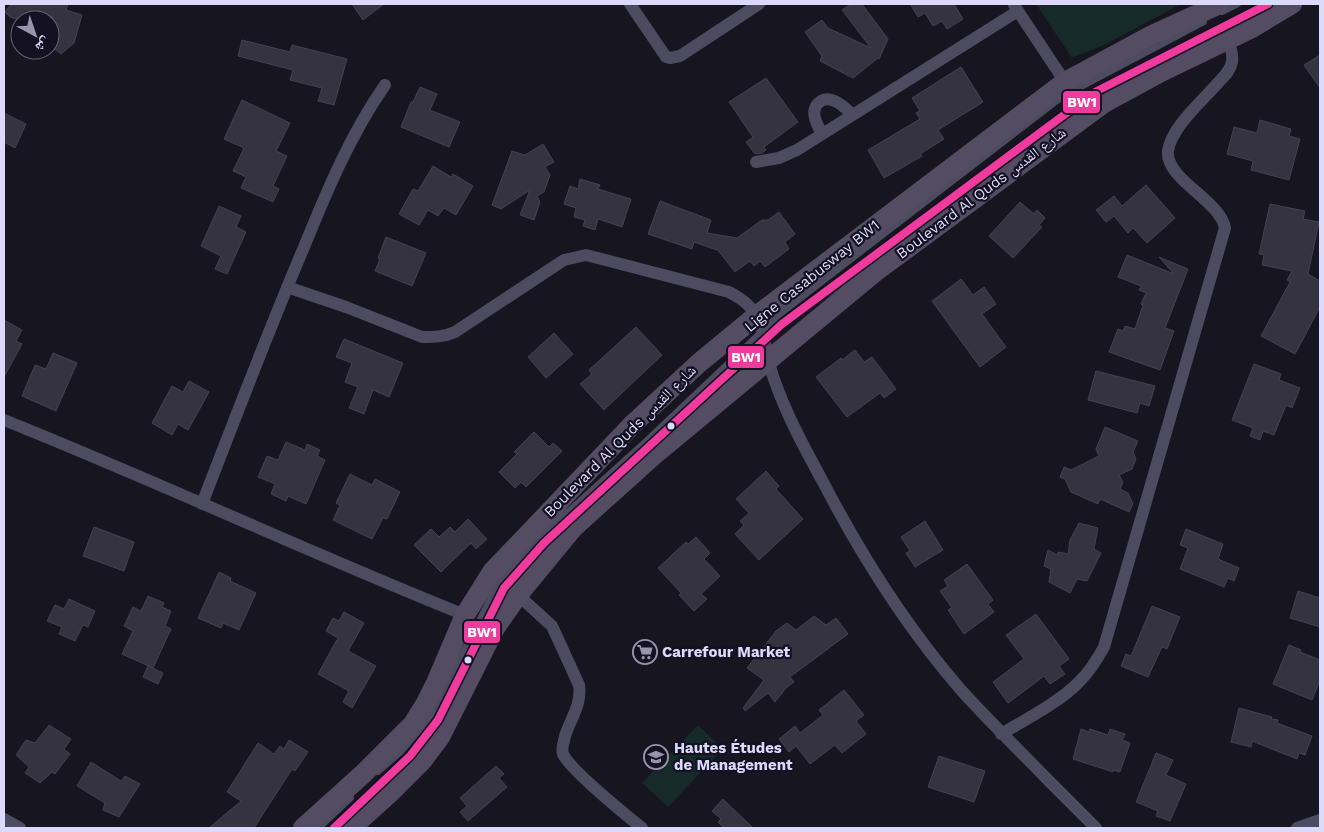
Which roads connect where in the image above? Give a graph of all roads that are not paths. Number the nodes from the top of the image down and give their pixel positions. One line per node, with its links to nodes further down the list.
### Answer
1 (630, 4): 2 (street)
2 (759, 4)
3 (1220, 4): 9 (main road, Boulevard Al Quds شارع القدس)
4 (1238, 4): 15 (lane, Ligne Casabusway BW1)
5 (1268, 4): 15 (lane, Ligne Casabusway BW1)
6 (1292, 4): 8 (main road, Boulevard Al Quds شارع القدس)
7 (1015, 7): 9 (street); 11 (street)
8 (1227, 40): 16 (main road, Boulevard Al Quds شارع القدس); 21 (street)
9 (1065, 82): 15 (main road, Boulevard Al Quds شارع القدس)
10 (385, 85): 14 (street)
11 (852, 114): 12 (street); 12 (street)
12 (822, 134): 13 (street)
13 (756, 162)
14 (287, 287): 15 (street); 18 (street)
15 (761, 329): 16 (street); 20 (main road, Boulevard Al Quds شارع القدس); 22 (lane, Ligne Casabusway BW1); 29 (lane, Ligne Casabusway BW1)
16 (770, 360): 19 (main road, Boulevard Al Quds شارع القدس); 21 (street)
17 (4, 420): 18 (street)
18 (202, 504): 20 (street)
19 (518, 595): 30 (main road, Boulevard Al Quds شارع القدس); 31 (street)
20 (465, 615): 27 (main road, Boulevard Al Quds شارع القدس)
21 (1001, 734): 32 (street)
22 (373, 777)
23 (359, 790): 28 (lane)
24 (4, 819): 26 (street)
25 (1320, 820): 33 (street)
26 (20, 828)
27 (303, 828)
28 (319, 828)
29 (334, 828)
30 (351, 828)
31 (642, 828)
32 (1096, 828)
33 (1298, 828)

